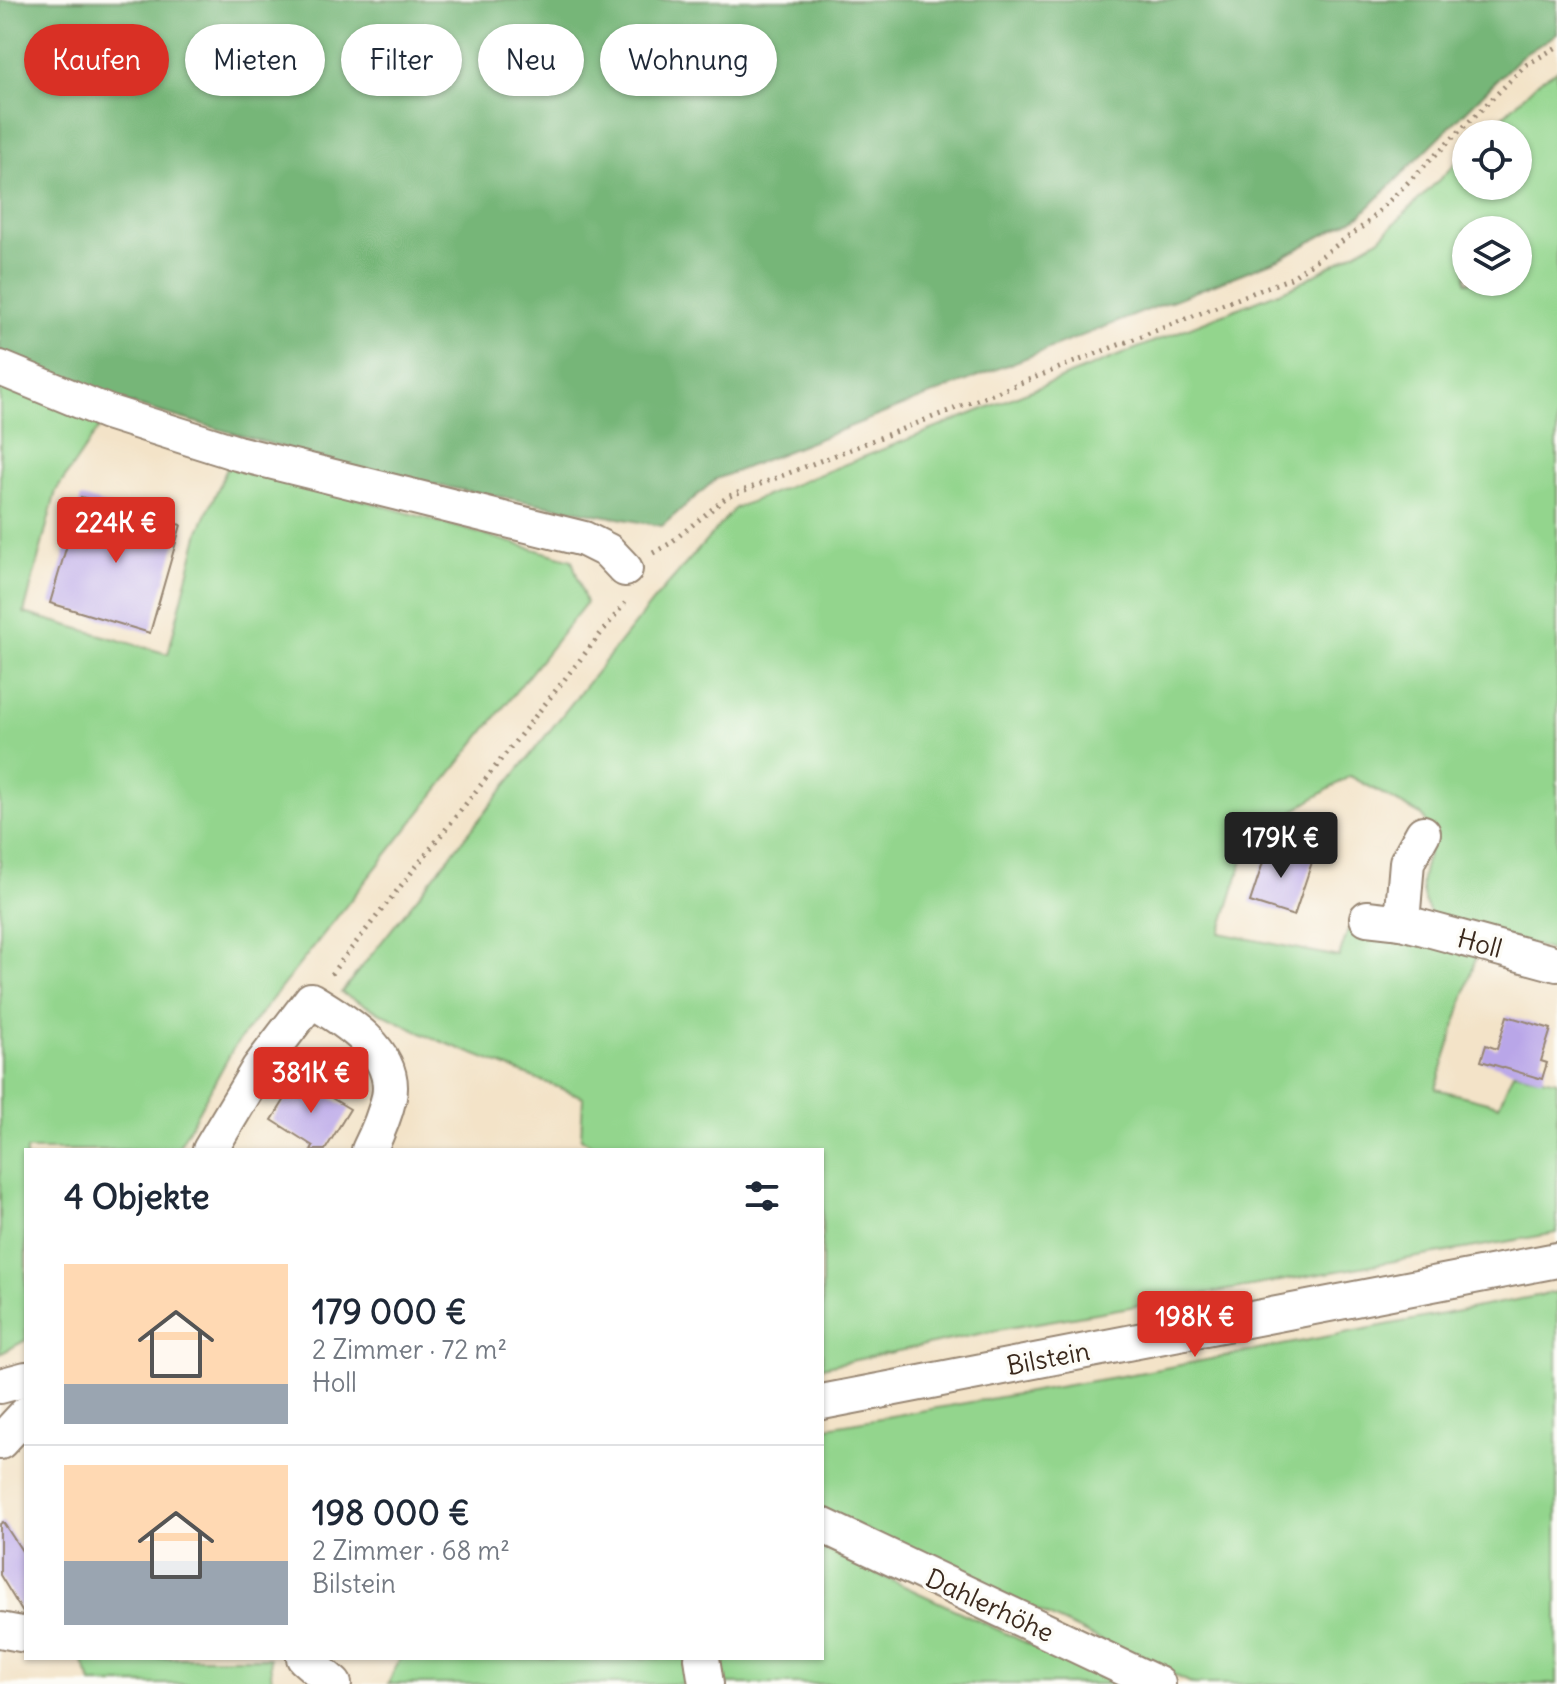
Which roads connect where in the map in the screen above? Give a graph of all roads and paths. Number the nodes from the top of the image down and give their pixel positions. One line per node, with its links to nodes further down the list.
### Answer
1 (1557, 47): 3 (path)
2 (0, 368): 3 (street)
3 (625, 569): 8 (path)
4 (1423, 833): 6 (street)
5 (1367, 918): 6 (street, Holl)
6 (1402, 922): 7 (street, Holl)
7 (1557, 964)
8 (311, 1000): 9 (street); 10 (street)
9 (211, 1148)
10 (370, 1148)
11 (1557, 1260): 14 (street, Bilstein)
12 (24, 1380): 13 (street)
13 (0, 1386)
14 (824, 1402)
15 (24, 1416): 16 (street)
16 (0, 1442)
17 (824, 1526): 24 (street, Dahlerhöhe)
18 (0, 1630): 19 (street)
19 (24, 1635)
20 (306, 1660): 22 (street)
21 (702, 1660): 23 (street)
22 (334, 1684)
23 (706, 1684)
24 (1158, 1684)

